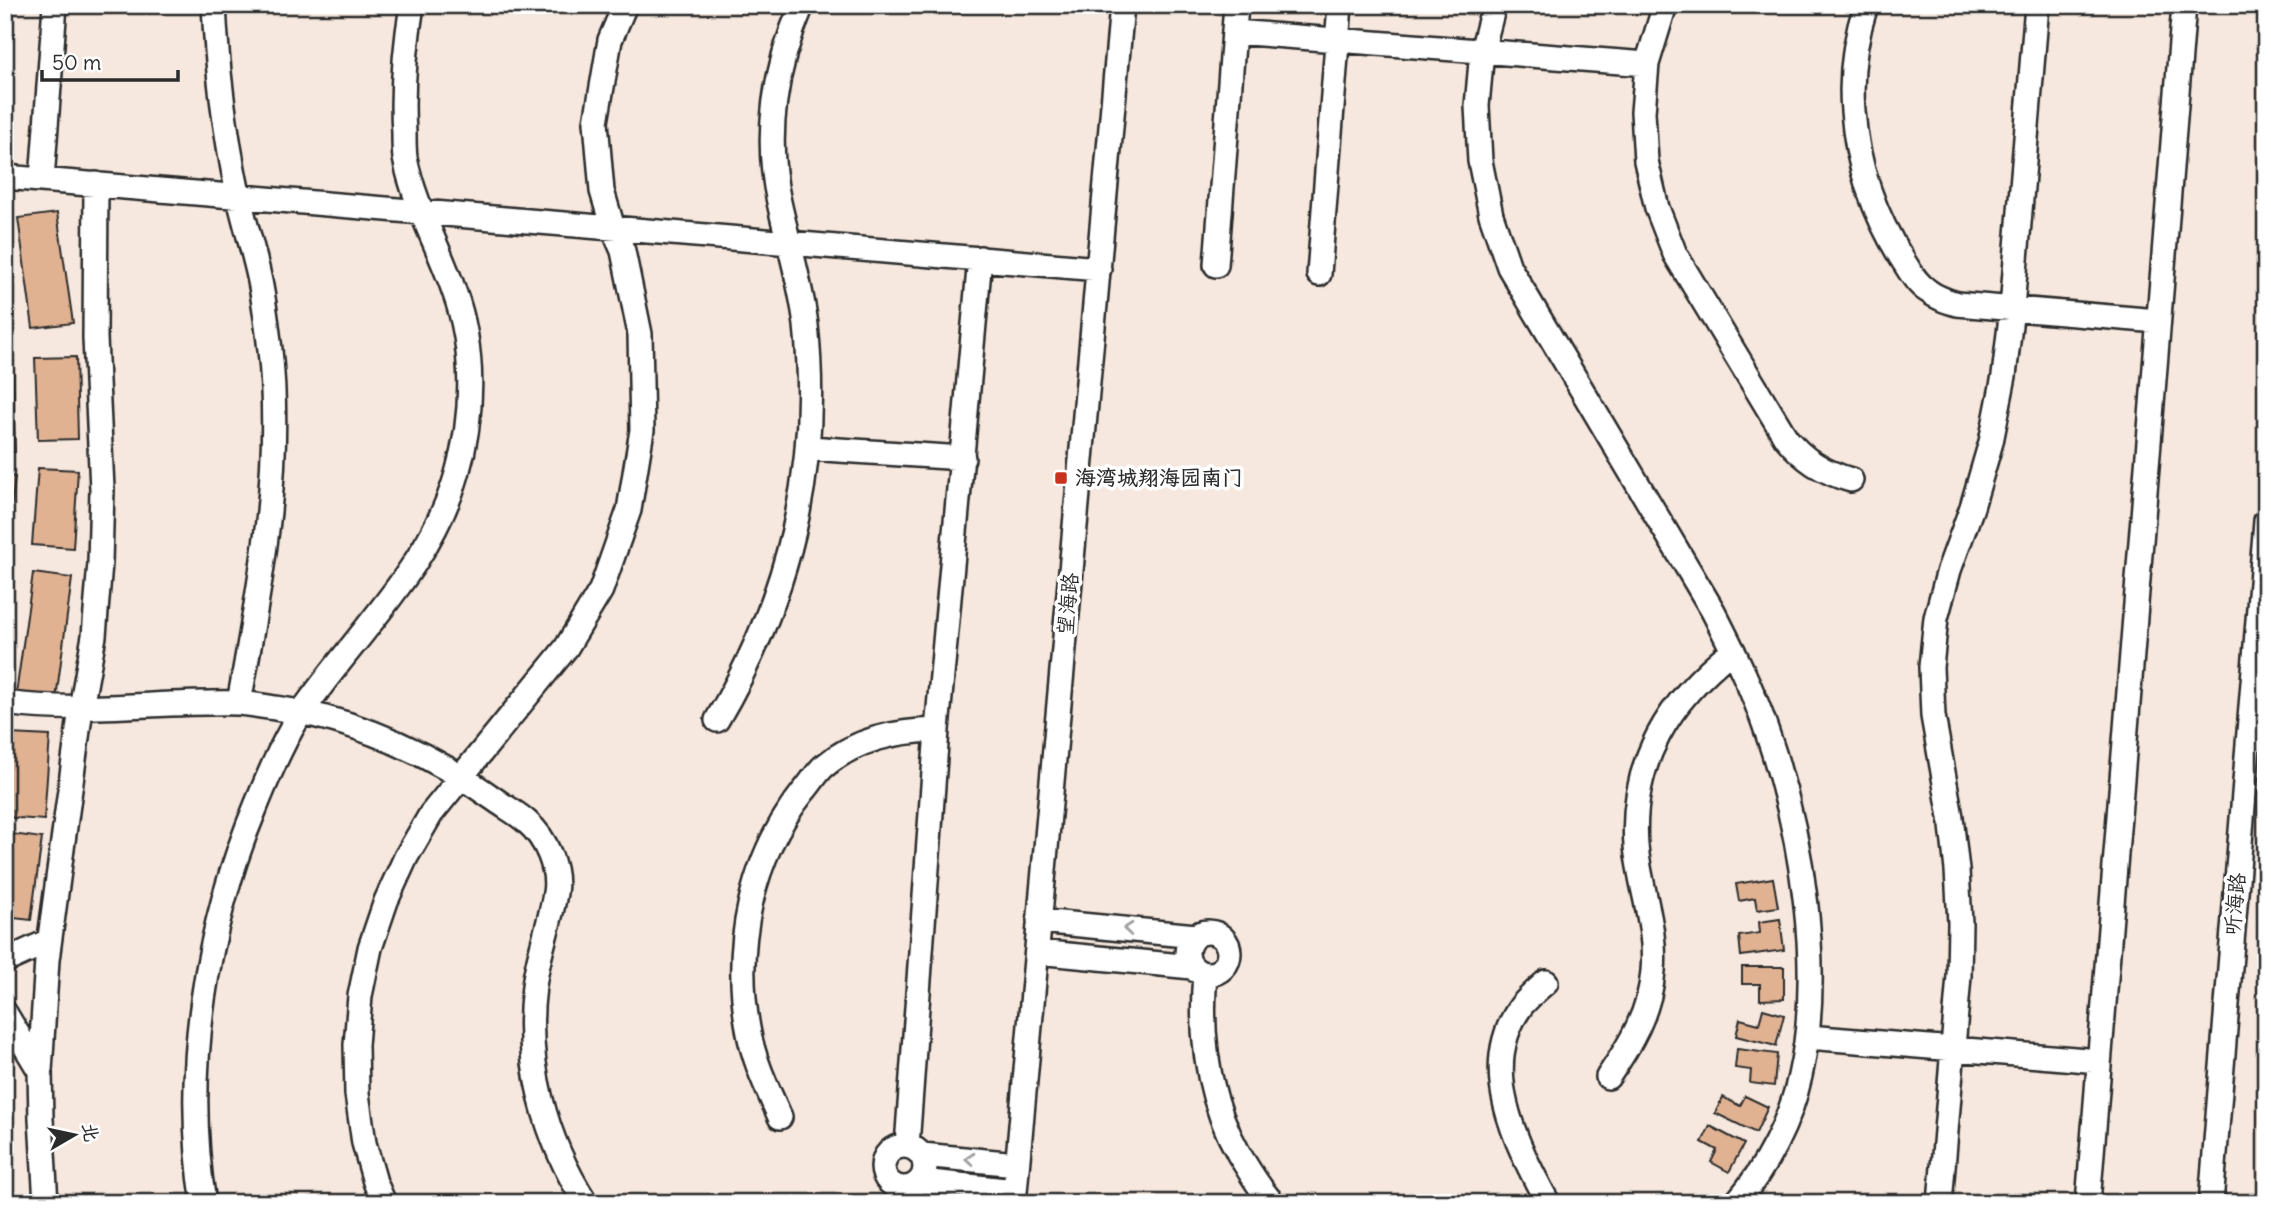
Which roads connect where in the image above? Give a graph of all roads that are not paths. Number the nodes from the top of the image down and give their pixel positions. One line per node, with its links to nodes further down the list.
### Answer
1 (55, 5): 19 (street)
2 (214, 5): 21 (street)
3 (412, 5): 22 (street)
4 (625, 5): 23 (street)
5 (802, 5): 24 (street)
6 (1122, 5): 27 (street, 望海路)
7 (1236, 5): 14 (street)
8 (1340, 5): 15 (street)
9 (1494, 5): 16 (street)
10 (1665, 5): 17 (street)
11 (1866, 5): 29 (street)
12 (2037, 5): 29 (street)
13 (2184, 5): 30 (street)
14 (1234, 32): 15 (street); 26 (street)
15 (1338, 41): 16 (street); 28 (street)
16 (1482, 51): 17 (street); 36 (street)
17 (1647, 64): 33 (street)
18 (5, 177): 19 (street)
19 (42, 180): 20 (street)
20 (96, 184): 21 (street); 39 (street)
21 (239, 196): 22 (street); 38 (street)
22 (422, 212): 23 (street); 40 (street)
23 (612, 228): 24 (street); 43 (street)
24 (790, 243): 25 (street); 31 (street)
25 (980, 258): 27 (street); 32 (street)
26 (1216, 265)
27 (1099, 269): 44 (street, 望海路)
28 (1320, 274)
29 (2012, 309): 30 (street); 53 (street)
30 (2158, 321): 54 (street)
31 (808, 448): 32 (street); 41 (street)
32 (963, 458): 42 (street)
33 (1851, 480)
34 (2266, 521): 35 (street, 听海路)
35 (2261, 647): 71 (street, 听海路)
36 (1733, 650): 52 (street); 56 (street)
37 (5, 703): 39 (street)
38 (239, 703): 39 (street); 40 (street)
39 (81, 708): 46 (street)
40 (302, 712): 43 (street); 63 (street)
41 (717, 720)
42 (937, 730): 57 (street); 58 (street)
43 (461, 776): 64 (street); 65 (street)
44 (1040, 921): 45 (street, one-way to 44); 47 (street, 望海路)
45 (1196, 936): 49 (street); 49 (street)
46 (49, 941): 48 (street); 55 (street)
47 (1037, 952): 49 (street); 59 (street, 望海路)
48 (5, 961)
49 (1198, 970): 66 (street)
50 (1546, 982): 67 (street)
51 (5, 1013): 55 (street)
52 (1808, 1037): 53 (street); 68 (street)
53 (1953, 1049): 54 (street); 69 (street)
54 (2099, 1061): 70 (street)
55 (40, 1071): 62 (street)
56 (1608, 1077)
57 (780, 1117)
58 (915, 1150): 59 (street, one-way to 58); 60 (street); 60 (street)
59 (1017, 1164): 61 (street, 望海路)
60 (906, 1191): 61 (street)
61 (1014, 1197)
62 (46, 1203)
63 (204, 1203)
64 (384, 1203)
65 (586, 1203)
66 (1273, 1203)
67 (1548, 1203)
68 (1735, 1203)
69 (1940, 1203)
70 (2088, 1203)
71 (2211, 1203)

